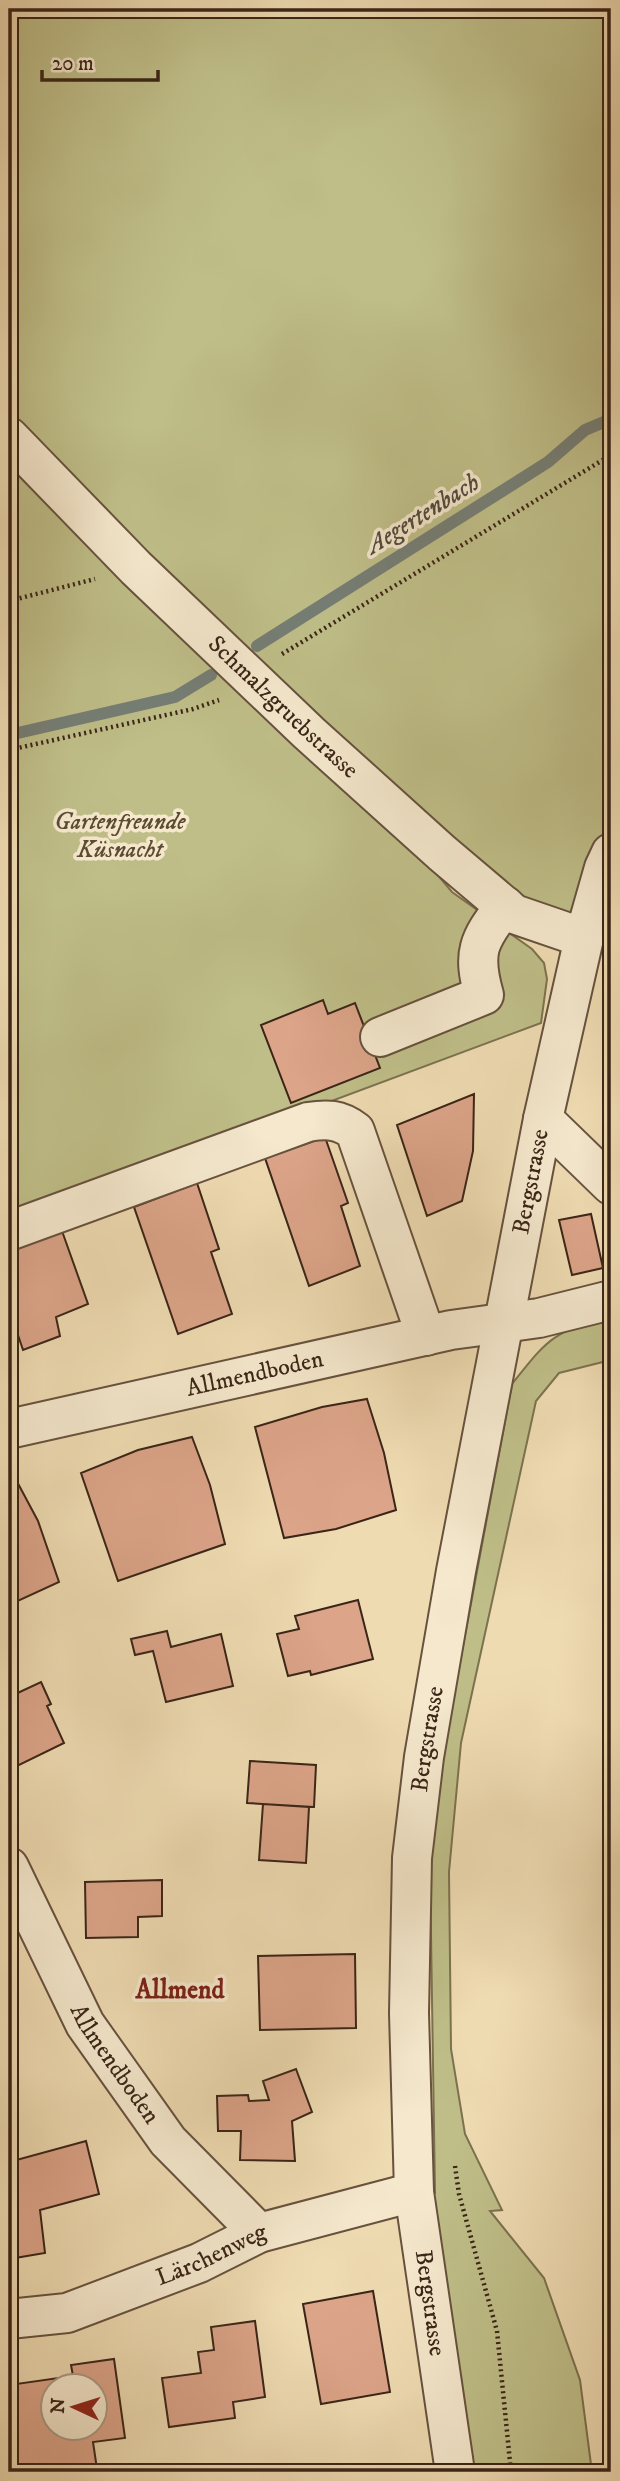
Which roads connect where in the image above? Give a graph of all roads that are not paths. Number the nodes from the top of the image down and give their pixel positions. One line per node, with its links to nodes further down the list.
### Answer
1 (9, 437): 3 (street, Schmalzgruebstrasse)
2 (611, 853): 4 (street, Bergstrasse)
3 (505, 906): 4 (street, Schmalzgruebstrasse); 5 (street)
4 (595, 926): 6 (street, Bergstrasse)
5 (380, 1037)
6 (543, 1119): 7 (street); 10 (street, Bergstrasse)
7 (611, 1185)
8 (9, 1231): 11 (street)
9 (611, 1300): 10 (street, Allmendboden)
10 (504, 1324): 11 (street, Allmendboden); 14 (street, Bergstrasse)
11 (426, 1336): 12 (street, Allmendboden)
12 (9, 1429)
13 (9, 1867): 15 (street, Allmendboden)
14 (414, 2192): 15 (street, Lärchenweg); 17 (street, Bergstrasse)
15 (259, 2233): 16 (street, Lärchenweg)
16 (9, 2319)
17 (455, 2472)

